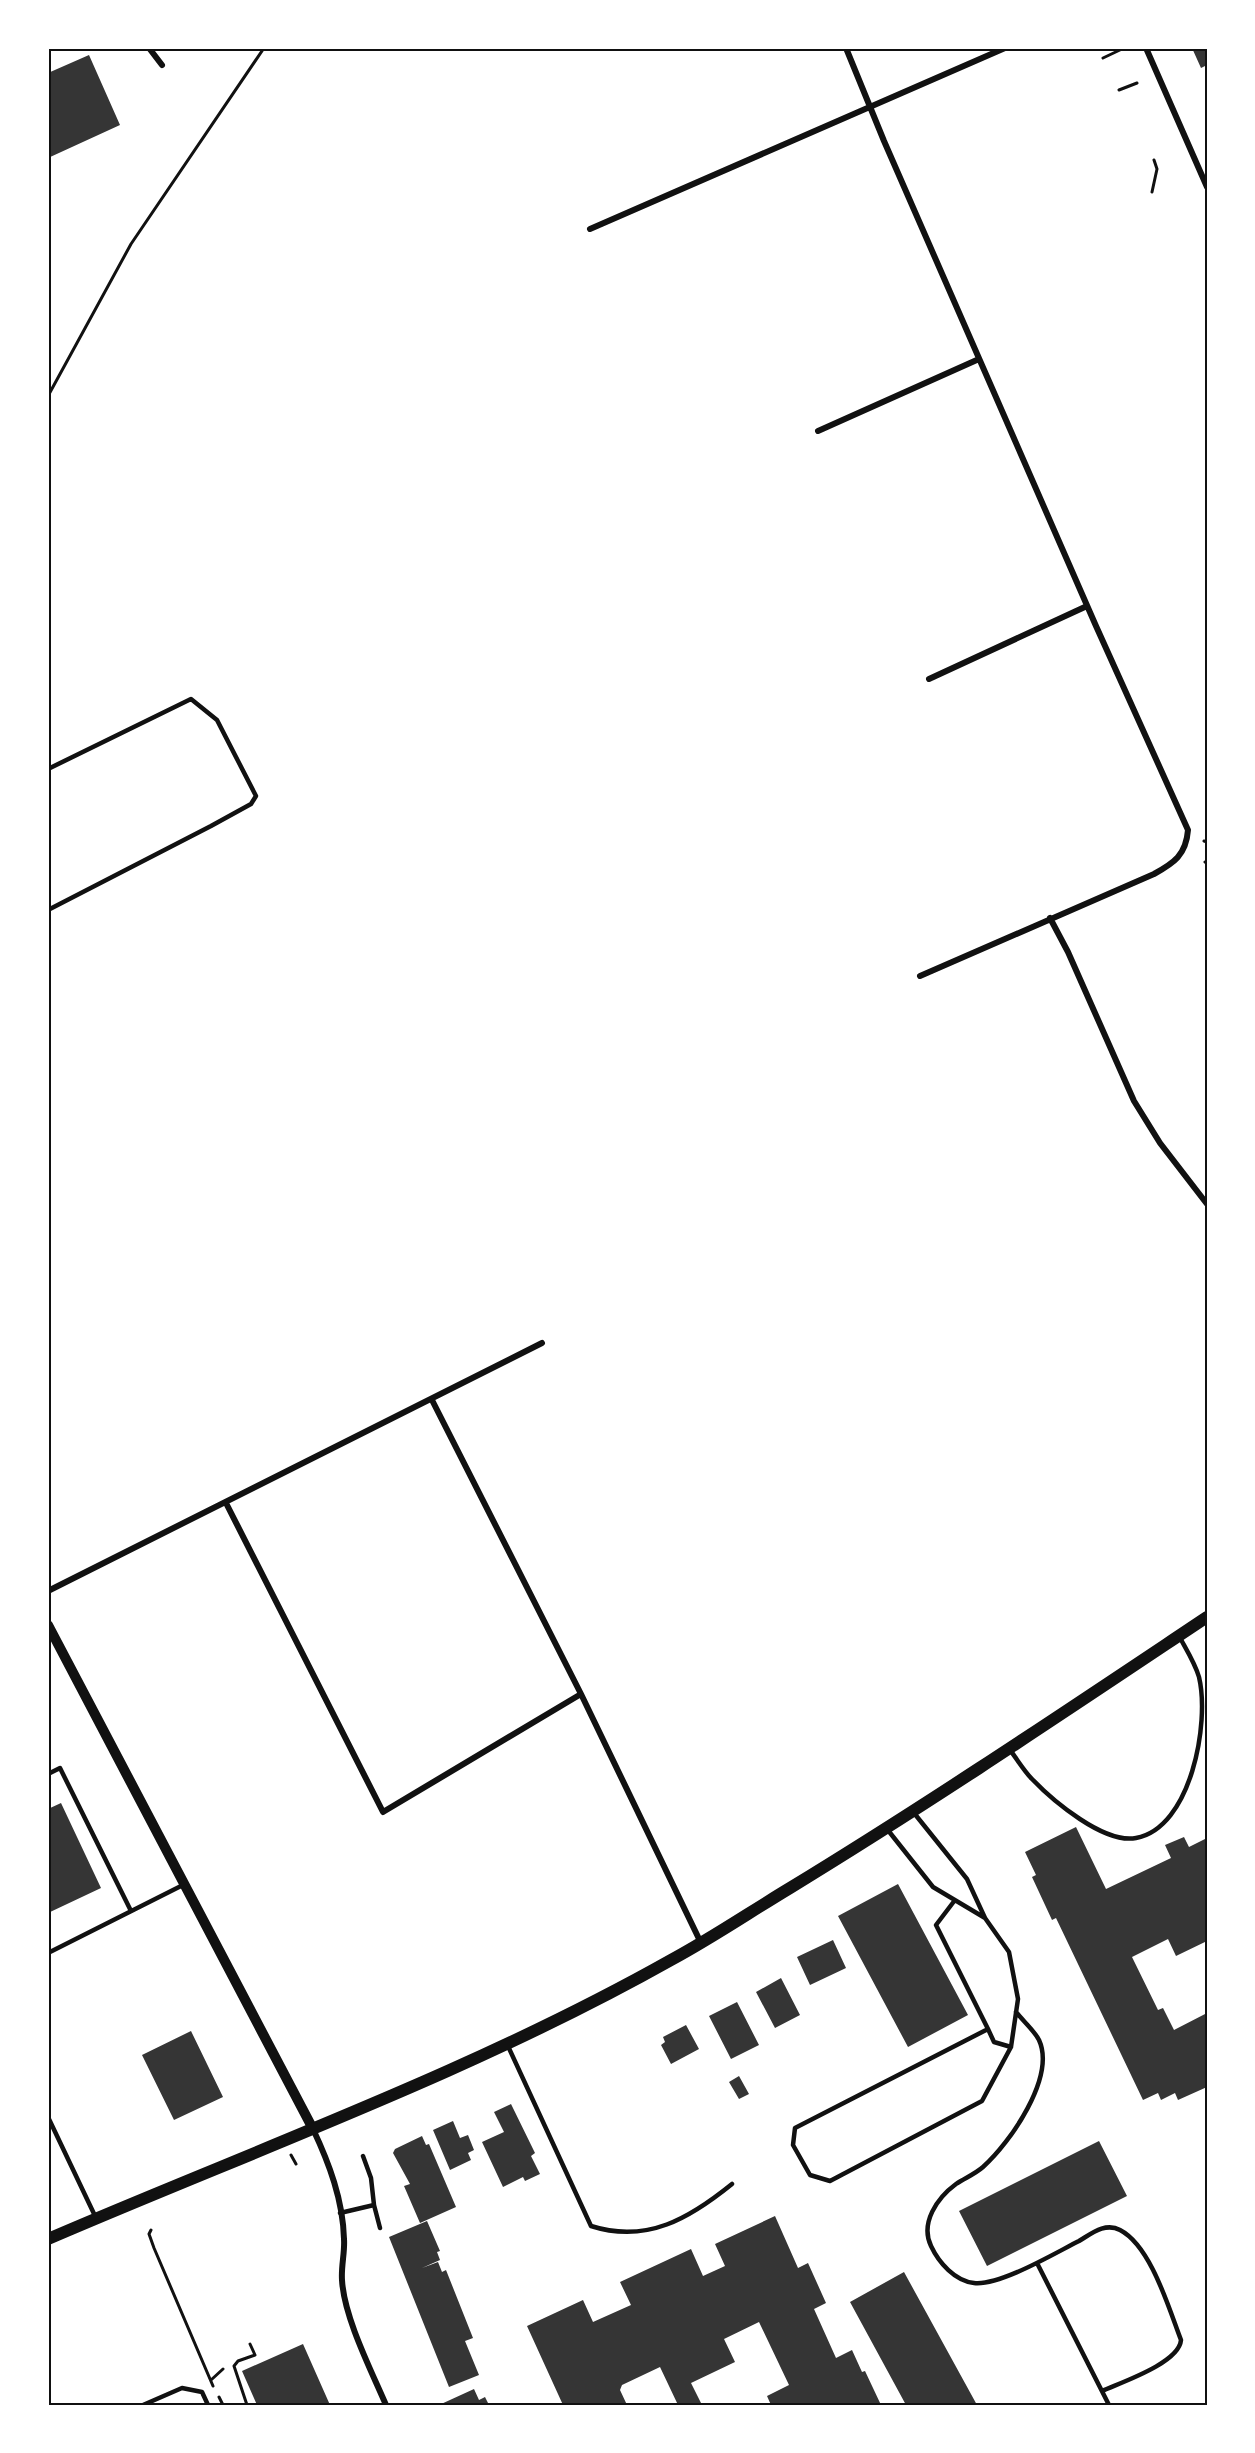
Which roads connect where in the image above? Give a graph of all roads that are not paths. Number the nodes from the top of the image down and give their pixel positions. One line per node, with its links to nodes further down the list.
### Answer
1 (149, 48): 5 (street)
2 (846, 48): 6 (street)
3 (1005, 48): 6 (street)
4 (1146, 48): 7 (street)
5 (162, 65)
6 (870, 107): 8 (street); 9 (street)
7 (1207, 187)
8 (590, 229)
9 (980, 359): 10 (street); 11 (street)
10 (818, 431)
11 (1087, 606): 12 (street); 15 (street)
12 (928, 679)
13 (48, 769): 14 (lane)
14 (48, 910)
15 (1050, 918): 16 (street); 17 (street)
16 (920, 976)
17 (1207, 1204)
18 (542, 1343): 19 (street)
19 (432, 1400): 20 (street); 25 (street)
20 (226, 1503): 21 (street); 25 (street)
21 (48, 1591)
22 (1207, 1617): 24 (main road)
23 (48, 1625): 30 (street)
24 (1179, 1636): 26 (main road); 26 (lane)
25 (581, 1694): 34 (street)
26 (1009, 1747): 28 (main road)
27 (48, 1774): 32 (lane)
28 (913, 1812): 29 (main road); 33 (lane)
29 (887, 1829): 31 (lane); 34 (main road)
30 (183, 1885): 32 (lane); 41 (street)
31 (955, 1900): 33 (lane); 37 (lane)
32 (131, 1911): 35 (lane)
33 (985, 1918): 36 (lane)
34 (701, 1943): 38 (main road)
35 (48, 1953)
36 (1016, 2012): 39 (lane); 49 (lane)
37 (988, 2029): 39 (lane); 39 (lane)
38 (507, 2044): 41 (main road); 43 (lane)
39 (1011, 2047)
40 (48, 2117): 46 (lane)
41 (313, 2129): 45 (street); 46 (main road)
42 (363, 2156): 44 (lane)
43 (732, 2184)
44 (374, 2205): 45 (lane); 47 (lane)
45 (340, 2213): 53 (street)
46 (96, 2218): 48 (main road)
47 (380, 2228)
48 (48, 2239)
49 (1037, 2263): 50 (lane); 50 (lane)
50 (1102, 2391): 54 (lane)
51 (143, 2405): 52 (lane)
52 (208, 2405)
53 (386, 2405)
54 (1109, 2405)

